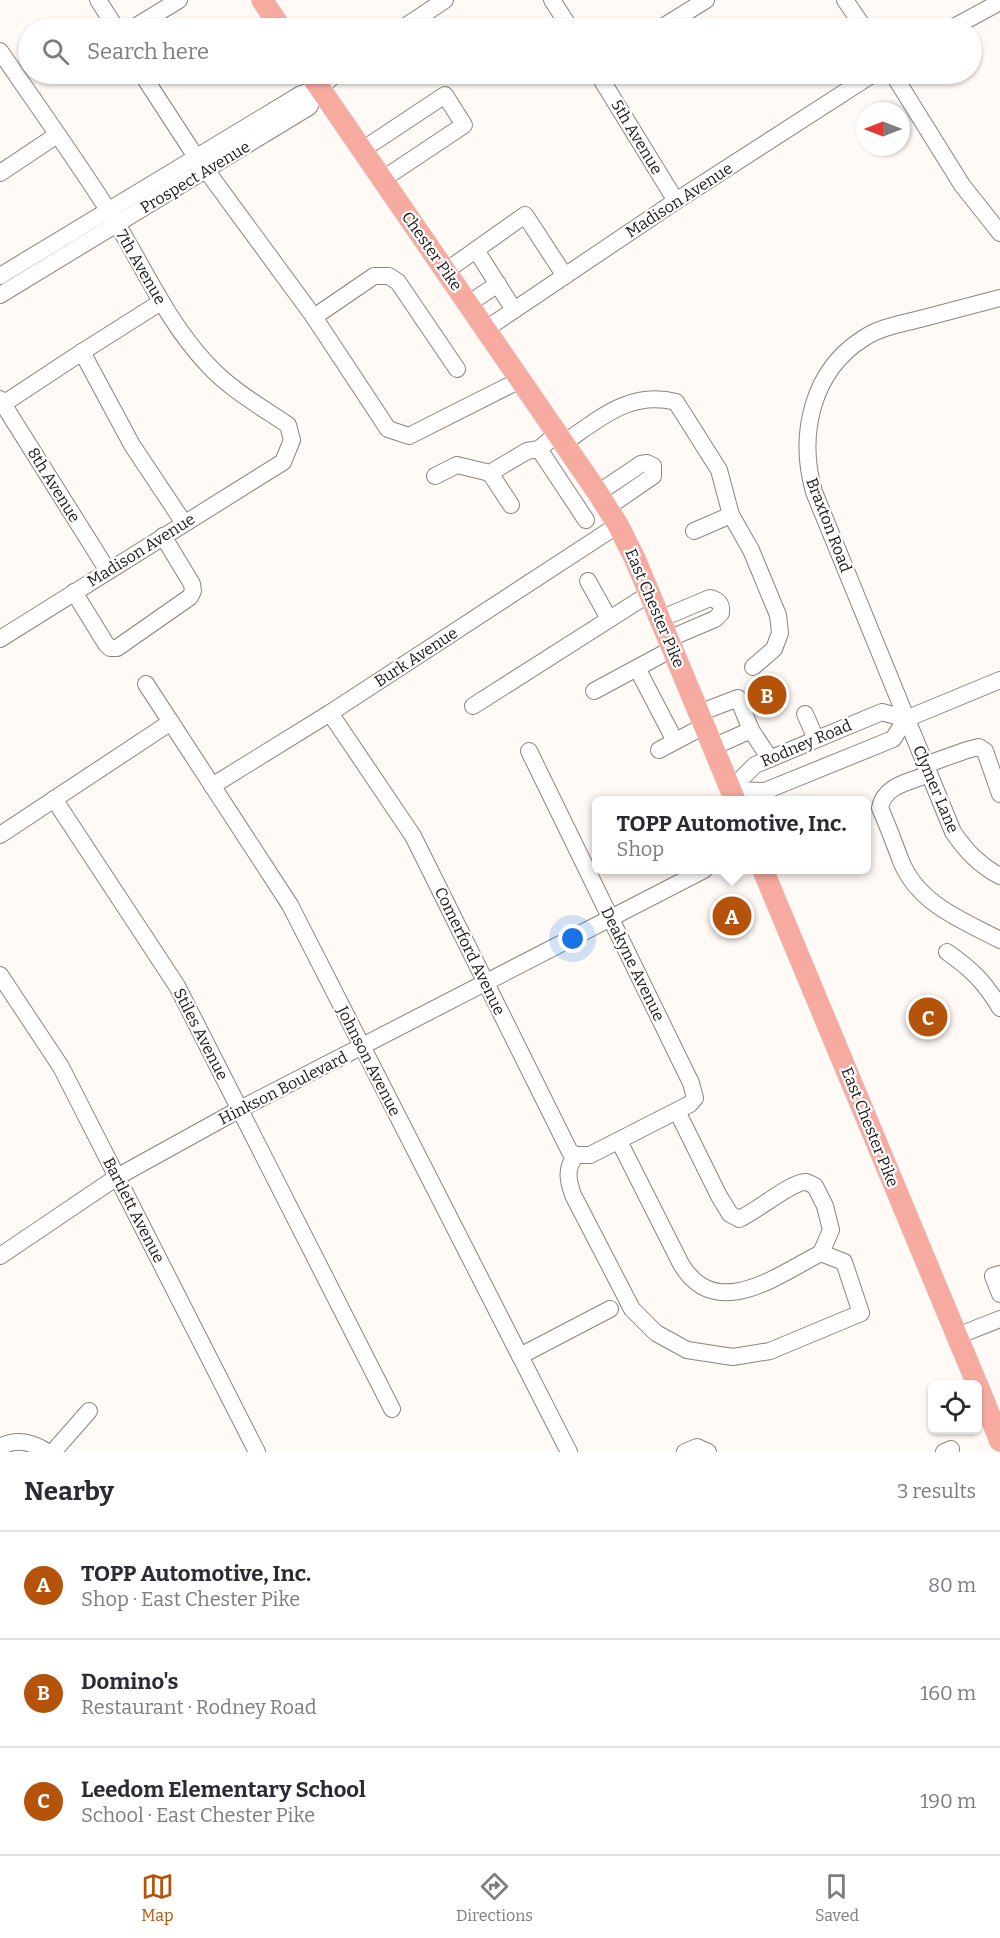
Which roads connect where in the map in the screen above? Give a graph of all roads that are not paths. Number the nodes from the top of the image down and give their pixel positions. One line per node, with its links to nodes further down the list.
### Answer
1 (98, 0): 9 (street)
2 (179, 0): 10 (street)
3 (262, 0): 11 (main road)
4 (445, 0): 12 (street)
5 (552, 0): 13 (street)
6 (706, 0): 14 (street)
7 (845, 0): 15 (street)
8 (1000, 2): 16 (street)
9 (110, 18)
10 (149, 18)
11 (274, 18)
12 (418, 18)
13 (564, 18)
14 (677, 18)
15 (857, 18)
16 (970, 18)
17 (0, 51): 18 (street, 7th Avenue)
18 (18, 78)
19 (22, 84): 26 (street, 7th Avenue)
20 (149, 84): 28 (street)
21 (314, 84): 28 (street, Prospect Avenue)
22 (317, 84): 27 (main road, Chester Pike)
23 (604, 84): 31 (street, 5th Avenue)
24 (857, 84): 31 (street, Madison Avenue)
25 (900, 84): 33 (street)
26 (57, 135): 29 (street); 32 (street, 7th Avenue)
27 (362, 150): 30 (main road, Chester Pike); 30 (street)
28 (201, 164): 32 (street, Prospect Avenue); 44 (street)
29 (0, 173)
30 (383, 179): 35 (main road, Chester Pike)
31 (676, 201): 37 (street, Madison Avenue)
32 (112, 218): 36 (street, Prospect Avenue); 39 (street, Prospect Avenue); 41 (street, 7th Avenue)
33 (1000, 233)
34 (476, 250): 35 (street); 37 (street); 38 (street)
35 (446, 271): 42 (main road, Chester Pike)
36 (0, 276)
37 (566, 276): 43 (street, Madison Avenue)
38 (498, 285): 42 (street); 43 (street)
39 (0, 295)
40 (1000, 298): 81 (street, Braxton Road)
41 (161, 302): 46 (street); 52 (street, 7th Avenue)
42 (468, 304): 45 (main road, Chester Pike)
43 (514, 310): 45 (street, Madison Avenue)
44 (314, 317): 47 (street); 48 (street)
45 (486, 329): 48 (main road, Chester Pike)
46 (82, 352): 49 (street); 62 (street)
47 (457, 369)
48 (520, 380): 50 (main road, Chester Pike)
49 (1, 403): 65 (street, 8th Avenue)
50 (558, 435): 51 (street); 53 (main road, East Chester Pike); 60 (street)
51 (539, 449): 54 (street); 56 (street)
52 (283, 462): 62 (street, Madison Avenue)
53 (579, 464): 56 (street); 58 (main road, East Chester Pike)
54 (490, 472): 55 (street); 59 (street)
55 (435, 476)
56 (559, 478): 57 (street)
57 (576, 504): 58 (street); 61 (street)
58 (605, 504): 68 (main road, East Chester Pike); 79 (street, Burk Avenue)
59 (511, 505)
60 (731, 515): 63 (street); 73 (street)
61 (586, 520)
62 (184, 523): 64 (street, Madison Avenue)
63 (694, 531)
64 (163, 536): 65 (street, Madison Avenue); 67 (street)
65 (108, 571): 67 (street, Madison Avenue)
66 (588, 581): 69 (street)
67 (74, 592): 71 (street, Madison Avenue)
68 (649, 594): 69 (street); 70 (main road, East Chester Pike)
69 (609, 619): 78 (street)
70 (660, 619): 72 (main road, East Chester Pike); 72 (street)
71 (0, 639)
72 (670, 644): 74 (street); 82 (main road, East Chester Pike)
73 (753, 667)
74 (637, 668): 77 (street); 86 (street)
75 (1000, 680): 81 (street, Rodney Road)
76 (146, 684): 83 (street, Johnson Avenue)
77 (594, 691)
78 (474, 706)
79 (330, 713): 92 (street, Burk Avenue); 104 (street, Comerford Avenue)
80 (805, 714): 85 (street)
81 (906, 719): 85 (street, Rodney Road); 91 (street, Clymer Lane); 94 (street, Rodney Road)
82 (701, 720): 84 (street); 86 (street); 87 (main road, East Chester Pike)
83 (171, 722): 92 (street, Johnson Avenue); 95 (street)
84 (752, 730): 87 (street); 90 (street)
85 (816, 739): 90 (street, Rodney Road)
86 (675, 741): 88 (street)
87 (712, 747): 94 (main road, East Chester Pike)
88 (659, 750)
89 (529, 751): 100 (street, Deakyne Avenue)
90 (770, 759): 94 (street, Rodney Road)
91 (927, 770): 93 (street); 99 (street, Clymer Lane); 101 (street)
92 (212, 786): 106 (street, Johnson Avenue)
93 (1000, 794)
94 (733, 795)
95 (54, 799): 96 (street); 107 (street, Stiles Avenue)
96 (0, 835)
97 (696, 874): 100 (street, Hinkson Boulevard)
98 (765, 874): 118 (main road, East Chester Pike)
99 (1000, 876)
100 (610, 917): 104 (street, Hinkson Boulevard); 108 (street, Deakyne Avenue)
101 (1000, 940)
102 (947, 952): 105 (street)
103 (0, 975): 111 (street, Bartlett Avenue)
104 (486, 983): 106 (street, Hinkson Boulevard); 110 (street, Comerford Avenue)
105 (1000, 1008)
106 (363, 1047): 107 (street, Hinkson Boulevard); 119 (street, Johnson Avenue)
107 (240, 1109): 111 (street, Hinkson Boulevard); 121 (street, Stiles Avenue)
108 (677, 1111): 109 (street, Deakyne Avenue); 112 (street)
109 (619, 1142): 110 (street); 112 (street)
110 (576, 1155): 112 (street)
111 (117, 1177): 113 (street, Hinkson Boulevard); 127 (street, Bartlett Avenue)
112 (821, 1252)
113 (0, 1257)
114 (997, 1275): 115 (street)
115 (1000, 1294)
116 (610, 1309): 119 (street)
117 (1000, 1319): 118 (street)
118 (957, 1336): 120 (main road, East Chester Pike)
119 (520, 1356): 128 (street, Johnson Avenue)
120 (985, 1393): 123 (main road, East Chester Pike)
121 (392, 1409)
122 (89, 1411): 126 (street)
123 (1000, 1441)
124 (0, 1447): 125 (street)
125 (47, 1452)
126 (53, 1452)
127 (257, 1452)
128 (569, 1452)
129 (685, 1452): 130 (street)
130 (708, 1452)

